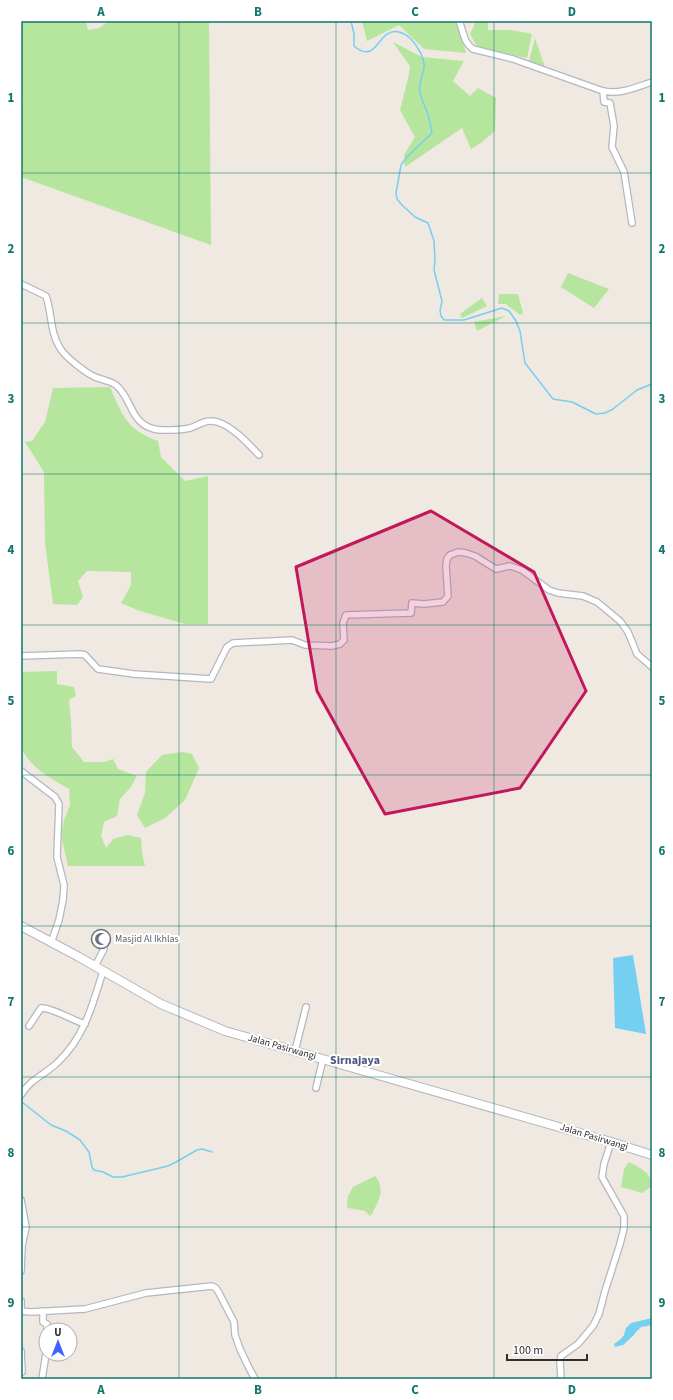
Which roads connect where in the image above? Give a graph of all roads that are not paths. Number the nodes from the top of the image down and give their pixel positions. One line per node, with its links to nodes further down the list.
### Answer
1 (459, 21): 3 (street)
2 (652, 82): 3 (street)
3 (603, 91): 4 (street)
4 (632, 223)
5 (21, 284): 6 (street)
6 (259, 454)
7 (21, 656): 8 (street)
8 (652, 667)
9 (21, 771): 11 (street)
10 (21, 926): 11 (street, Jalan Pasirwangi)
11 (51, 942): 13 (street, Jalan Pasirwangi)
12 (104, 949): 13 (street)
13 (95, 966): 14 (street, Jalan Pasirwangi)
14 (103, 971): 16 (street); 18 (street, Jalan Pasirwangi)
15 (306, 1007): 18 (street)
16 (85, 1024): 17 (street); 21 (street)
17 (29, 1026)
18 (295, 1051): 19 (street, Jalan Pasirwangi)
19 (323, 1059): 20 (street); 22 (street, Jalan Pasirwangi)
20 (316, 1088)
21 (21, 1095)
22 (611, 1142): 23 (street, Jalan Pasirwangi); 35 (street)
23 (652, 1155)
24 (21, 1200): 25 (street)
25 (21, 1271)
26 (21, 1300): 28 (street)
27 (43, 1311): 28 (street); 29 (street); 34 (street)
28 (21, 1312)
29 (43, 1322)
30 (21, 1351): 32 (street)
31 (45, 1362): 33 (street)
32 (22, 1372)
33 (42, 1379)
34 (255, 1379)
35 (561, 1379)

